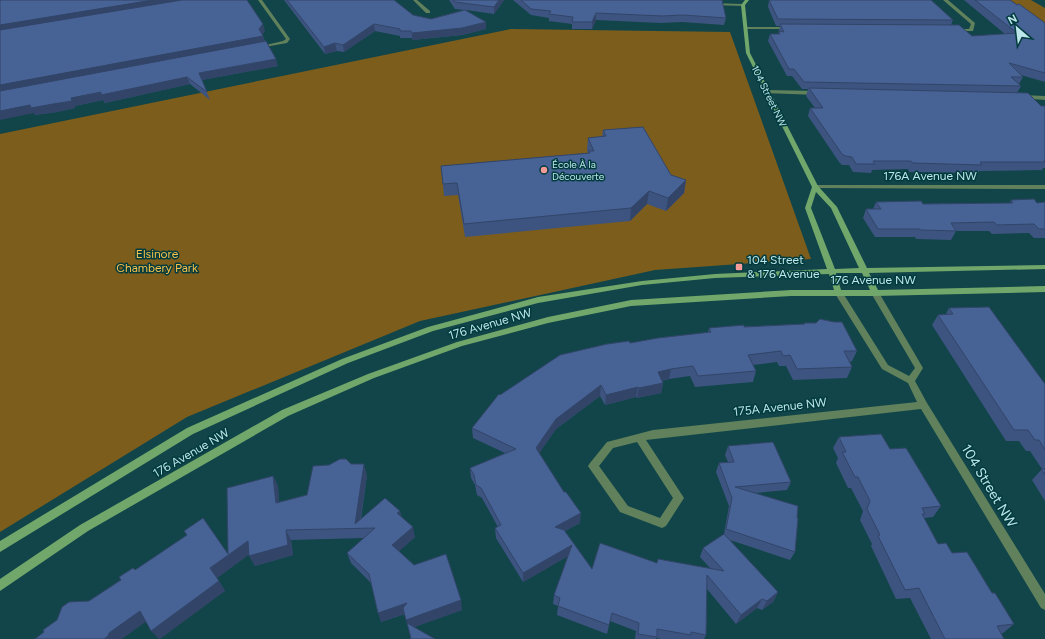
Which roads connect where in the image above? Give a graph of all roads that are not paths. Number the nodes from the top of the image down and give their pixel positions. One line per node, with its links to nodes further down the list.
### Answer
1 (260, 0): 10 (street)
2 (415, 0): 6 (street)
3 (945, 0): 9 (street)
4 (745, 2): 5 (street); 7 (street, 104 Street NW)
5 (704, 4)
6 (428, 12)
7 (747, 28): 8 (street); 11 (street, 104 Street NW)
8 (794, 28)
9 (948, 30)
10 (255, 48)
11 (766, 92): 12 (street); 15 (street, 104 Street NW)
12 (827, 93)
13 (1014, 96): 14 (street)
14 (1045, 98)
15 (815, 187): 16 (street, 176A Avenue NW); 18 (street, 104 Street NW); 19 (street)
16 (1045, 187)
17 (1045, 267): 18 (street, 176 Avenue NW)
18 (866, 270): 19 (street, 176 Avenue NW); 22 (street, 104 Street NW)
19 (832, 271): 21 (street); 26 (street, 176 Avenue NW)
20 (1045, 289): 22 (street, 176 Avenue NW)
21 (838, 292): 22 (street, 176 Avenue NW); 23 (street); 27 (street, 176 Avenue NW)
22 (875, 293): 23 (street, 104 Street NW)
23 (911, 381): 24 (street, 104 Street NW)
24 (923, 405): 25 (street, 175A Avenue NW); 28 (street, 104 Street NW)
25 (640, 438): 25 (street, 175A Avenue NW)
26 (0, 547)
27 (0, 586)
28 (1045, 604)

